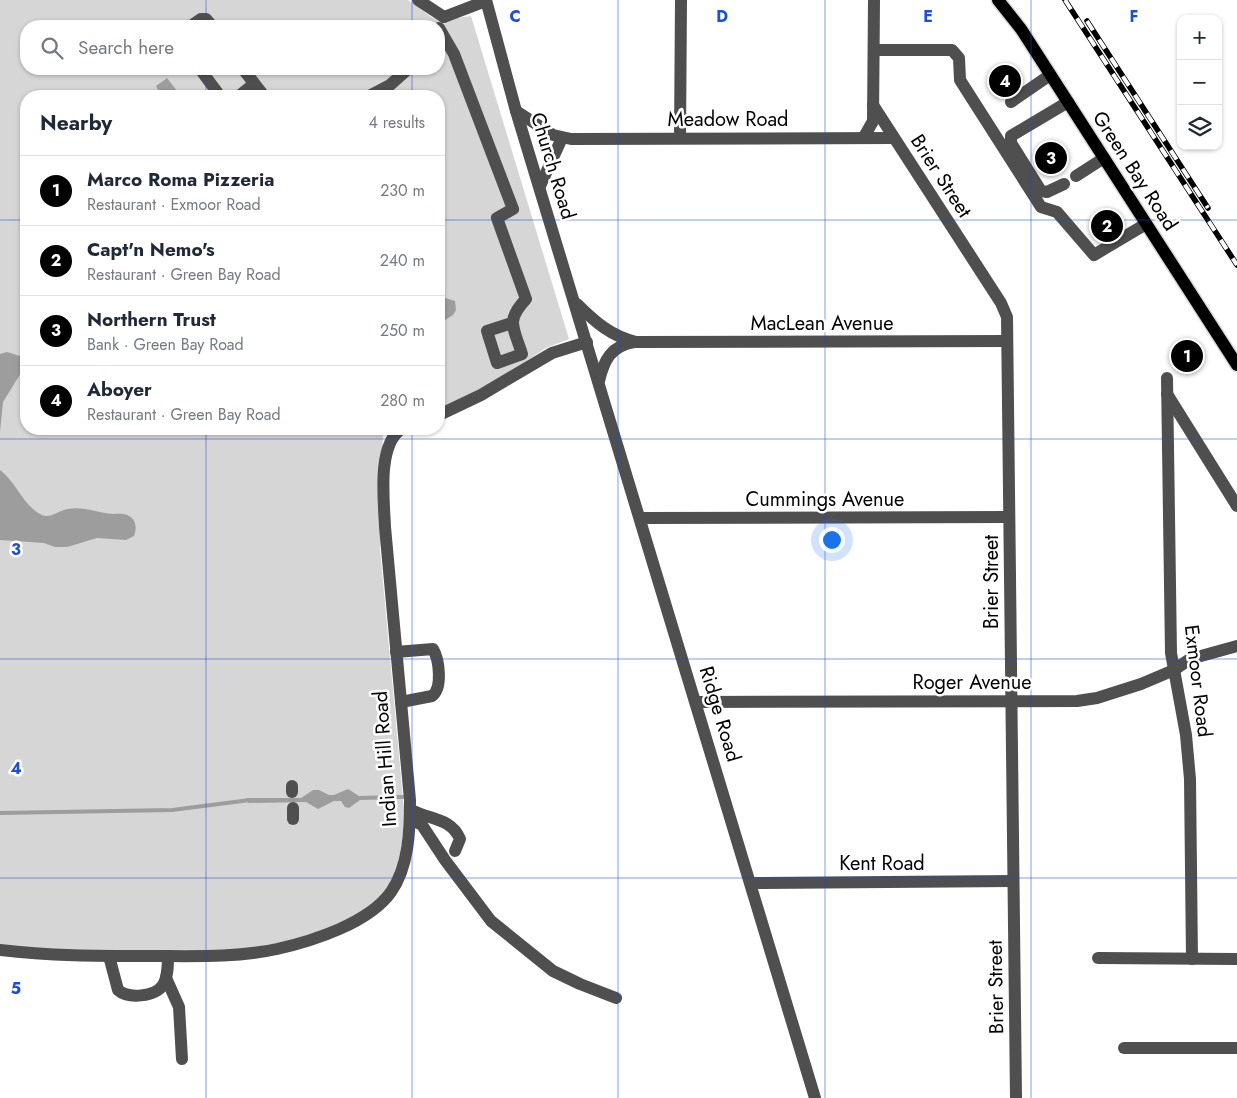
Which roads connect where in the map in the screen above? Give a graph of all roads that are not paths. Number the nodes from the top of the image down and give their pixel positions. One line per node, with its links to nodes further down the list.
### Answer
1 (418, 0): 6 (street)
2 (486, 0): 7 (street); 22 (street, Church Road)
3 (681, 0): 23 (street)
4 (874, 0): 9 (street)
5 (998, 0): 13 (main road, Green Bay Road)
6 (436, 20)
7 (445, 21)
8 (445, 35): 33 (street)
9 (874, 50): 21 (street); 31 (street)
10 (204, 75): 15 (street)
11 (247, 75): 14 (street)
12 (401, 75): 18 (street)
13 (1050, 75): 19 (street); 20 (main road, Green Bay Road)
14 (254, 84): 16 (street); 17 (street)
15 (216, 90)
16 (246, 90)
17 (259, 90)
18 (381, 90)
19 (1011, 102)
20 (1068, 102): 27 (main road, Green Bay Road); 29 (street)
21 (873, 105): 24 (street); 26 (street, Brier Street)
22 (516, 111): 25 (street, Meadow Road); 30 (street, Church Road)
23 (680, 137): 24 (street, Meadow Road); 25 (street, Meadow Road)
24 (864, 137): 26 (street, Meadow Road)
25 (562, 138): 30 (street)
26 (894, 138): 34 (street, Brier Street)
27 (1104, 158): 28 (street); 31 (main road, Green Bay Road)
28 (1076, 176)
29 (1064, 184)
30 (540, 186): 32 (street, Church Road)
31 (1146, 224): 40 (main road, Green Bay Road)
32 (575, 302): 35 (street, Church Road); 36 (street, MacLean Avenue)
33 (512, 323): 37 (street); 38 (street)
34 (1007, 341): 36 (street, MacLean Avenue); 48 (street, Brier Street)
35 (587, 342): 39 (street); 43 (street, Ridge Road)
36 (636, 342): 43 (street, MacLean Avenue)
37 (522, 354): 38 (street); 39 (street)
38 (509, 359): 41 (street)
39 (539, 360): 41 (street)
40 (1237, 365)
41 (515, 374): 45 (street)
42 (1167, 378): 44 (street, Exmoor Road)
43 (599, 381): 49 (street, Ridge Road)
44 (1167, 394): 47 (street); 52 (street, Exmoor Road)
45 (445, 412)
46 (395, 435): 51 (street, Indian Hill Road)
47 (1237, 506)
48 (1009, 517): 49 (street, Cummings Avenue); 53 (street, Brier Street)
49 (641, 518): 55 (street, Ridge Road)
50 (1237, 646): 52 (street, Roger Avenue)
51 (396, 652): 54 (street, Indian Hill Road); 54 (street)
52 (1174, 670): 53 (street, Roger Avenue); 64 (street, Exmoor Road)
53 (1011, 700): 55 (street, Roger Avenue); 58 (street, Brier Street)
54 (401, 702): 56 (street, Indian Hill Road)
55 (696, 702): 59 (street, Ridge Road)
56 (410, 814): 57 (street); 62 (street, Indian Hill Road); 67 (street)
57 (455, 851)
58 (1013, 880): 59 (street, Kent Road); 72 (street, Brier Street)
59 (752, 883): 71 (street, Ridge Road)
60 (0, 950): 61 (street, Indian Hill Road)
61 (109, 956): 62 (street, Indian Hill Road); 66 (street)
62 (168, 956): 66 (street)
63 (1098, 958): 64 (street)
64 (1192, 959): 65 (street)
65 (1237, 959)
66 (166, 978): 70 (street)
67 (616, 998)
68 (1124, 1048): 69 (street)
69 (1237, 1048)
70 (182, 1059)
71 (815, 1098)
72 (1016, 1098)

